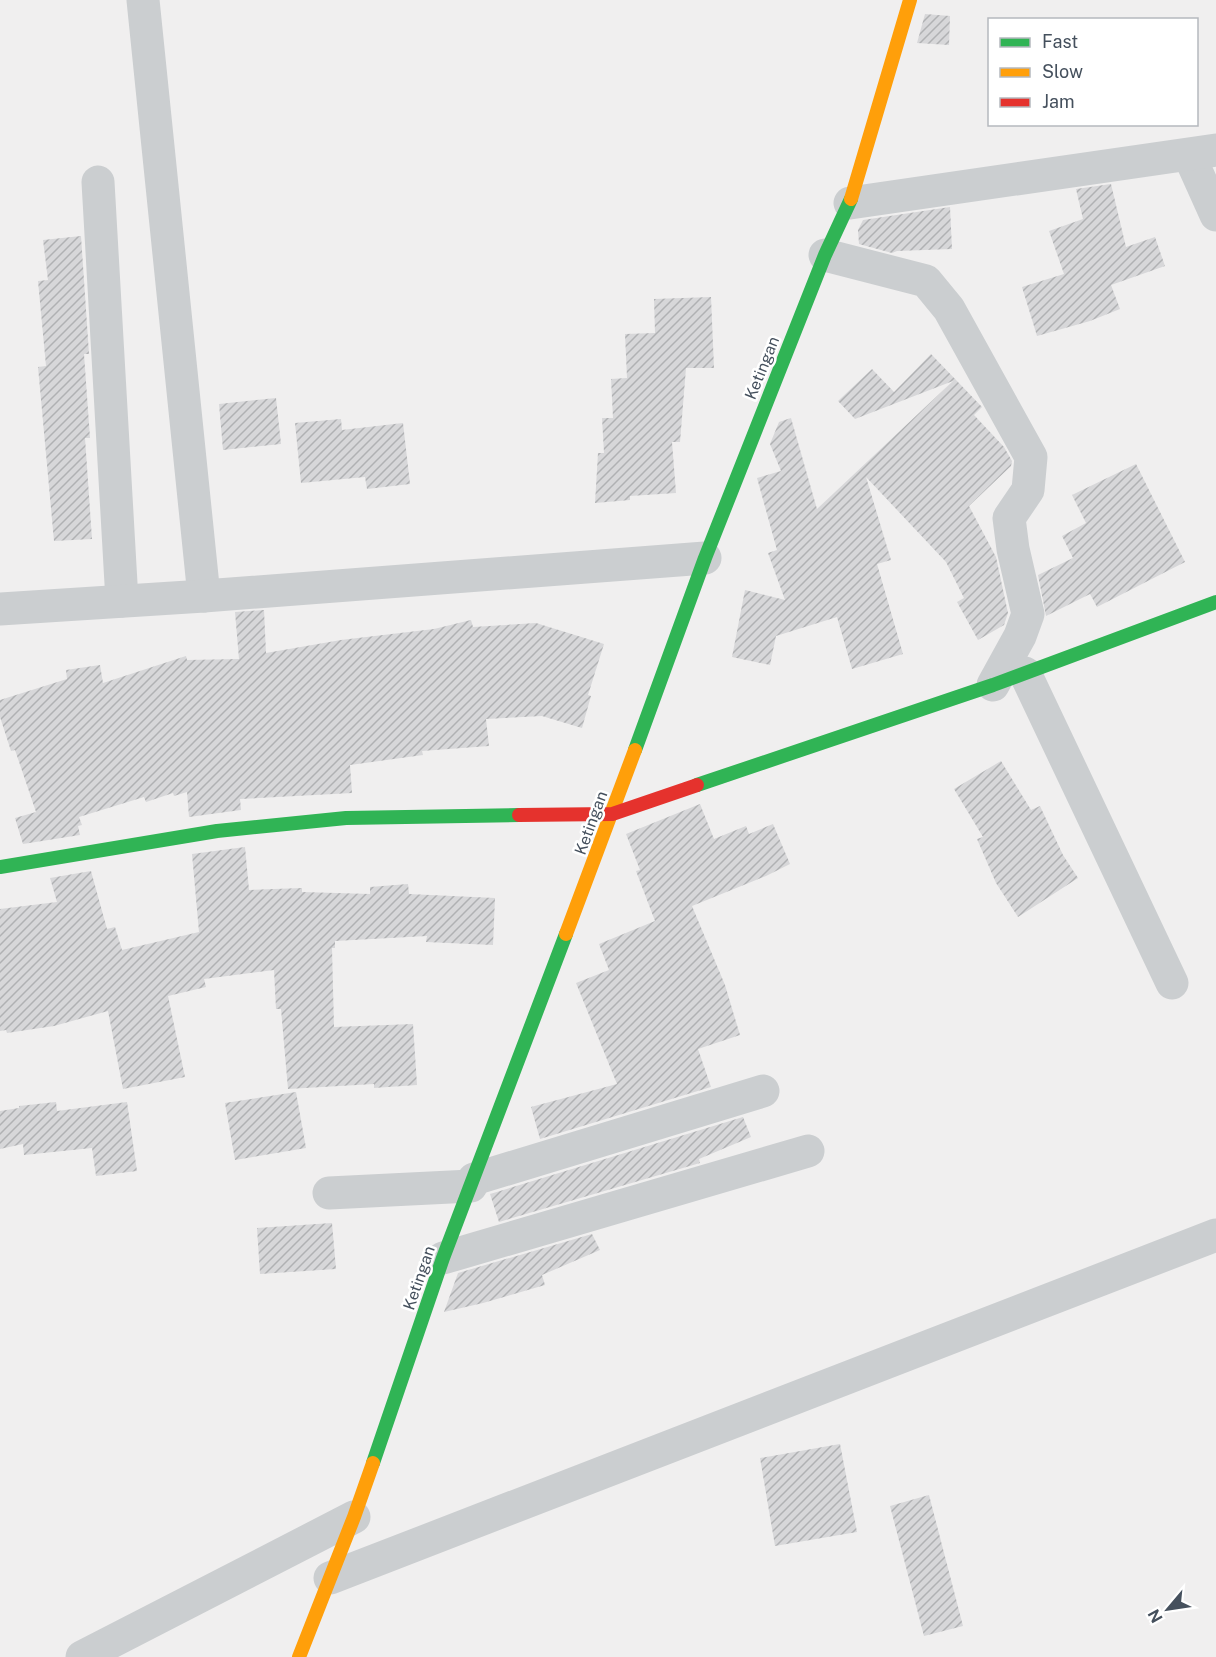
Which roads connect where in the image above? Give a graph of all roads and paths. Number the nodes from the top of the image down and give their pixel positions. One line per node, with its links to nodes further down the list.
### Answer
1 (143, 0): 9 (street)
2 (910, 0): 5 (street, Ketingan)
3 (1202, 152): 5 (street); 6 (street)
4 (98, 182): 10 (street)
5 (850, 203): 7 (street, Ketingan)
6 (1216, 214)
7 (825, 255): 8 (street, Ketingan); 14 (street)
8 (705, 558): 9 (street); 15 (street, Ketingan)
9 (204, 596): 10 (street)
10 (122, 601): 12 (street)
11 (1216, 602): 13 (street)
12 (0, 609)
13 (1025, 673): 14 (street); 17 (street)
14 (993, 685): 15 (street)
15 (612, 814): 16 (street); 20 (street, Ketingan)
16 (0, 867)
17 (1172, 983)
18 (763, 1090): 20 (street)
19 (808, 1151): 23 (street)
20 (472, 1183): 21 (street); 23 (street, Ketingan)
21 (329, 1193)
22 (1216, 1235): 25 (street)
23 (443, 1258): 24 (street, Ketingan)
24 (354, 1517): 25 (street, Ketingan); 26 (street)
25 (330, 1578): 27 (street, Ketingan)
26 (82, 1657)
27 (298, 1657)

